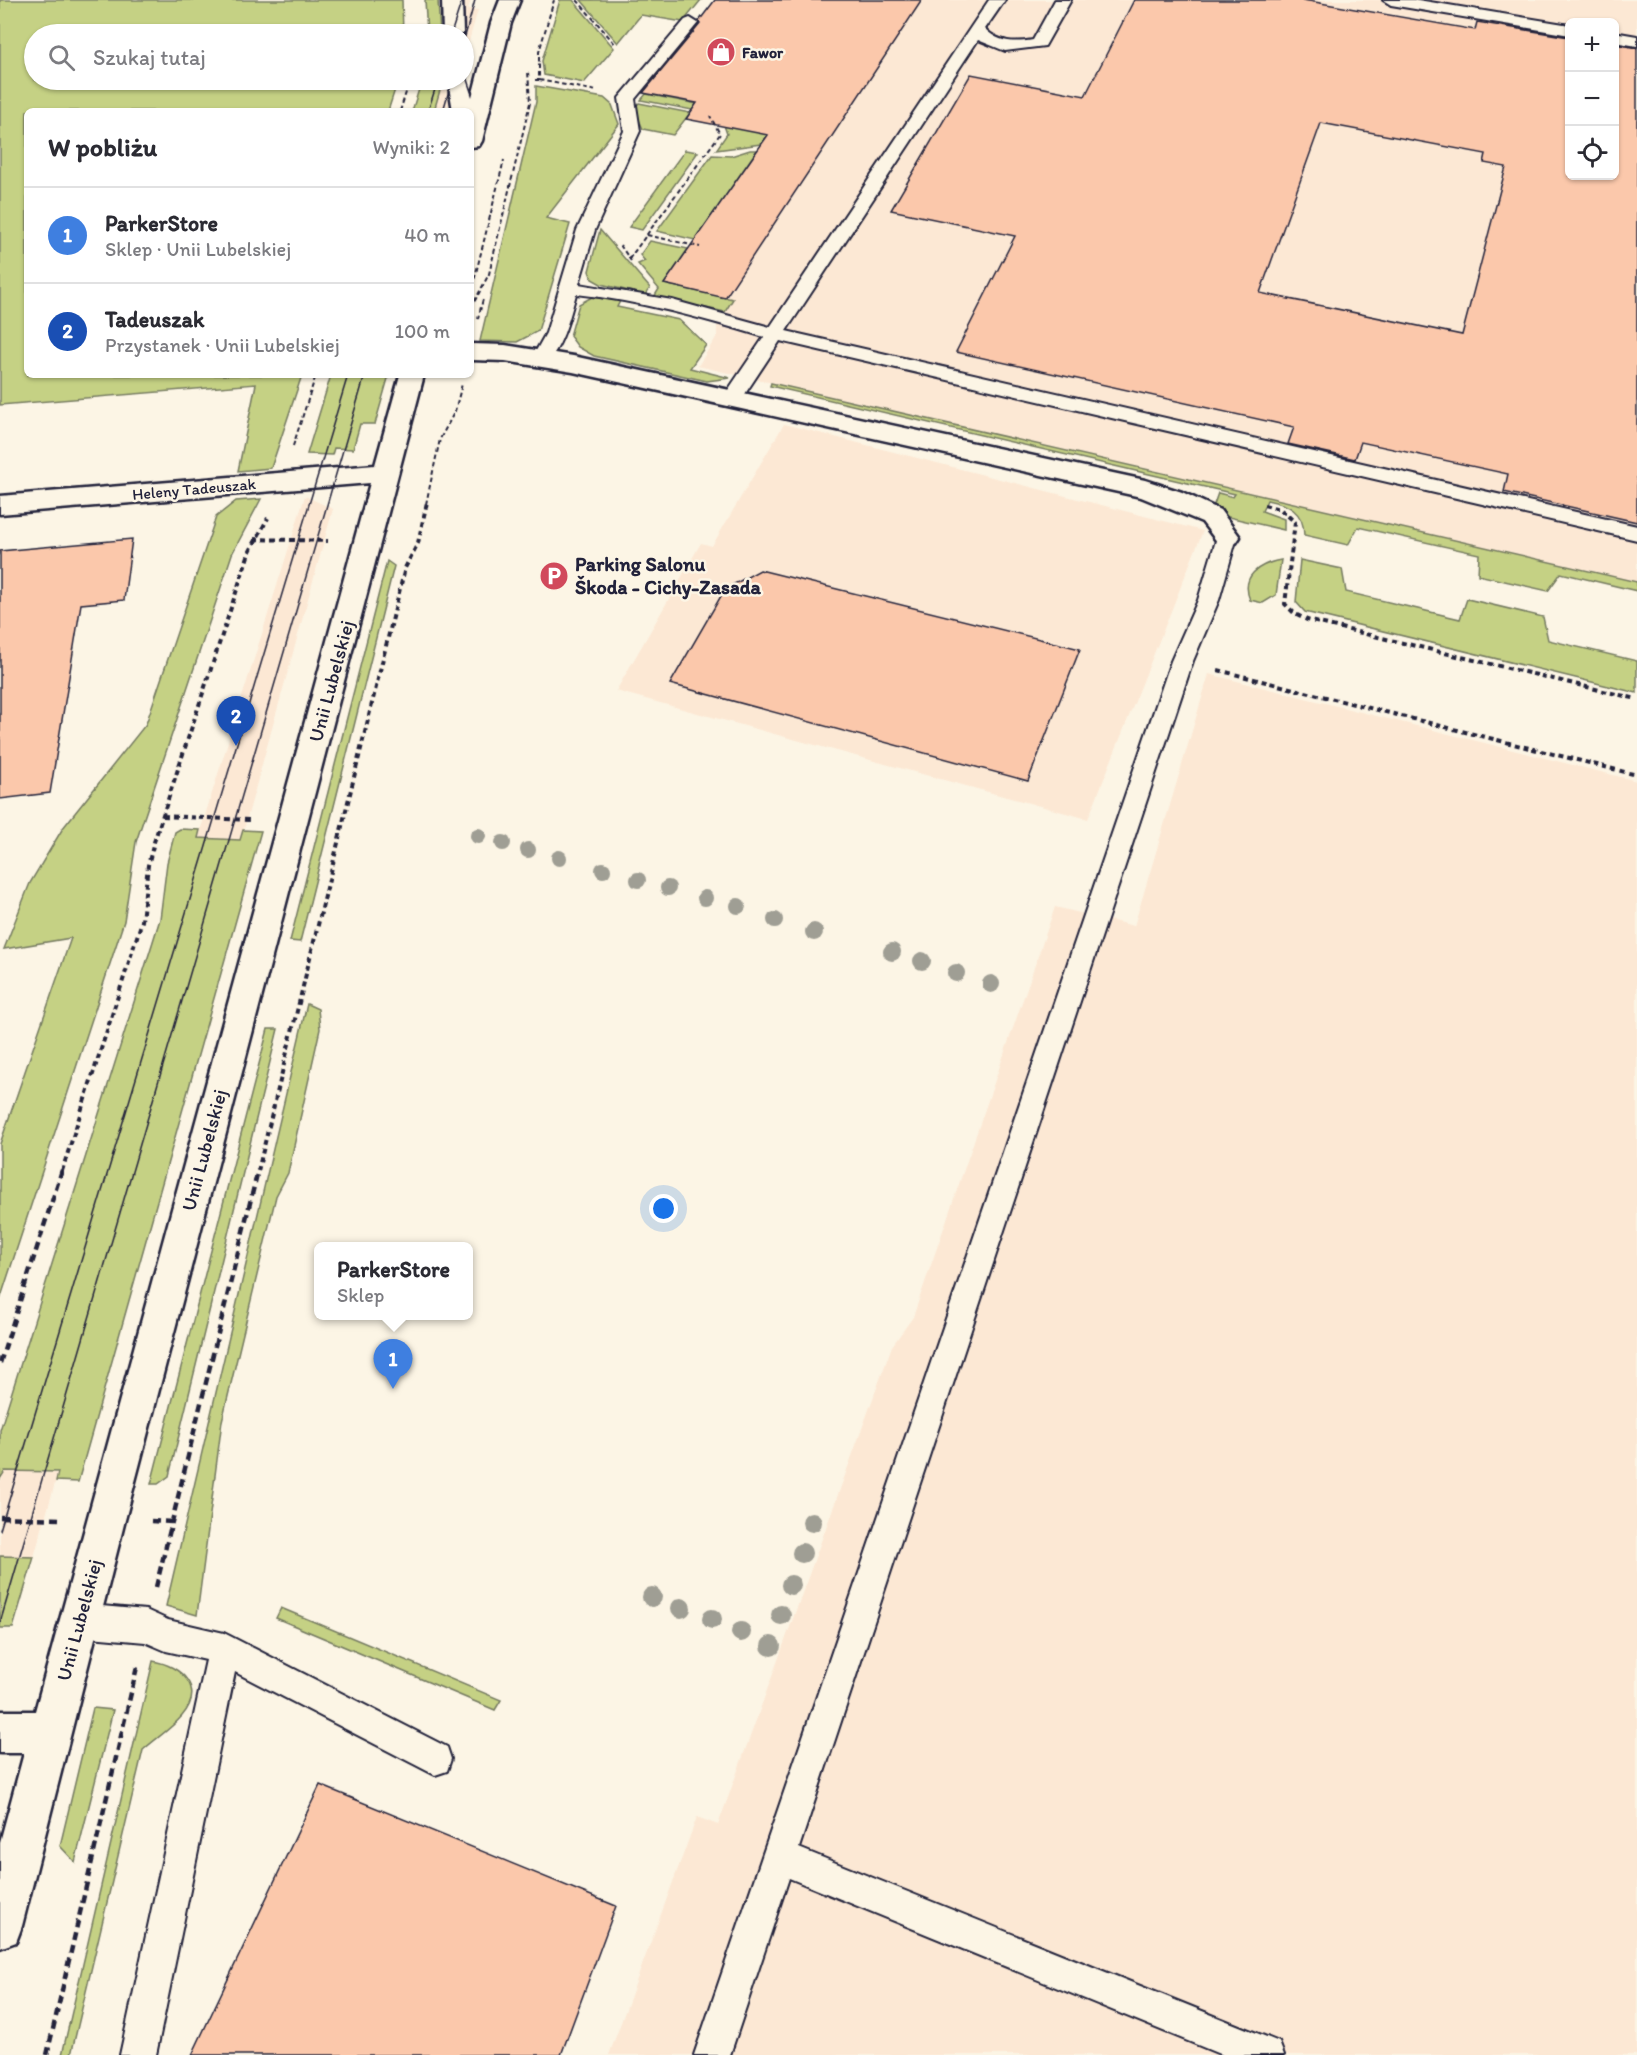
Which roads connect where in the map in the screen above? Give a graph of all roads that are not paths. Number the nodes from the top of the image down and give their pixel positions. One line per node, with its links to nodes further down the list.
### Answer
1 (452, 0): 7 (street)
2 (510, 0): 14 (street)
3 (997, 0): 9 (lane)
4 (1063, 0): 9 (lane)
5 (1392, 0): 8 (lane)
6 (690, 23): 15 (lane)
7 (453, 24)
8 (1565, 29)
9 (977, 30): 16 (lane)
10 (1619, 38): 11 (lane)
11 (1637, 41)
12 (460, 90): 13 (street)
13 (463, 108)
14 (474, 129)
15 (569, 288): 16 (lane); 18 (lane)
16 (774, 334): 20 (lane); 23 (lane)
17 (474, 352): 18 (street)
18 (541, 358): 20 (street)
19 (411, 378): 21 (street, Unii Lubelskiej)
20 (732, 399): 24 (street)
21 (387, 473): 22 (street, Heleny Tadeuszak); 25 (street, Unii Lubelskiej)
22 (0, 505)
23 (1637, 533)
24 (1227, 537): 30 (lane)
25 (79, 1620): 26 (lane); 28 (street, Unii Lubelskiej)
26 (224, 1649): 29 (lane); 32 (lane)
27 (0, 1732): 28 (street)
28 (50, 1732): 31 (street, Unii Lubelskiej)
29 (435, 1759)
30 (779, 1857): 33 (lane); 34 (lane)
31 (0, 1926)
32 (138, 2055)
33 (712, 2055)
34 (1266, 2055)

